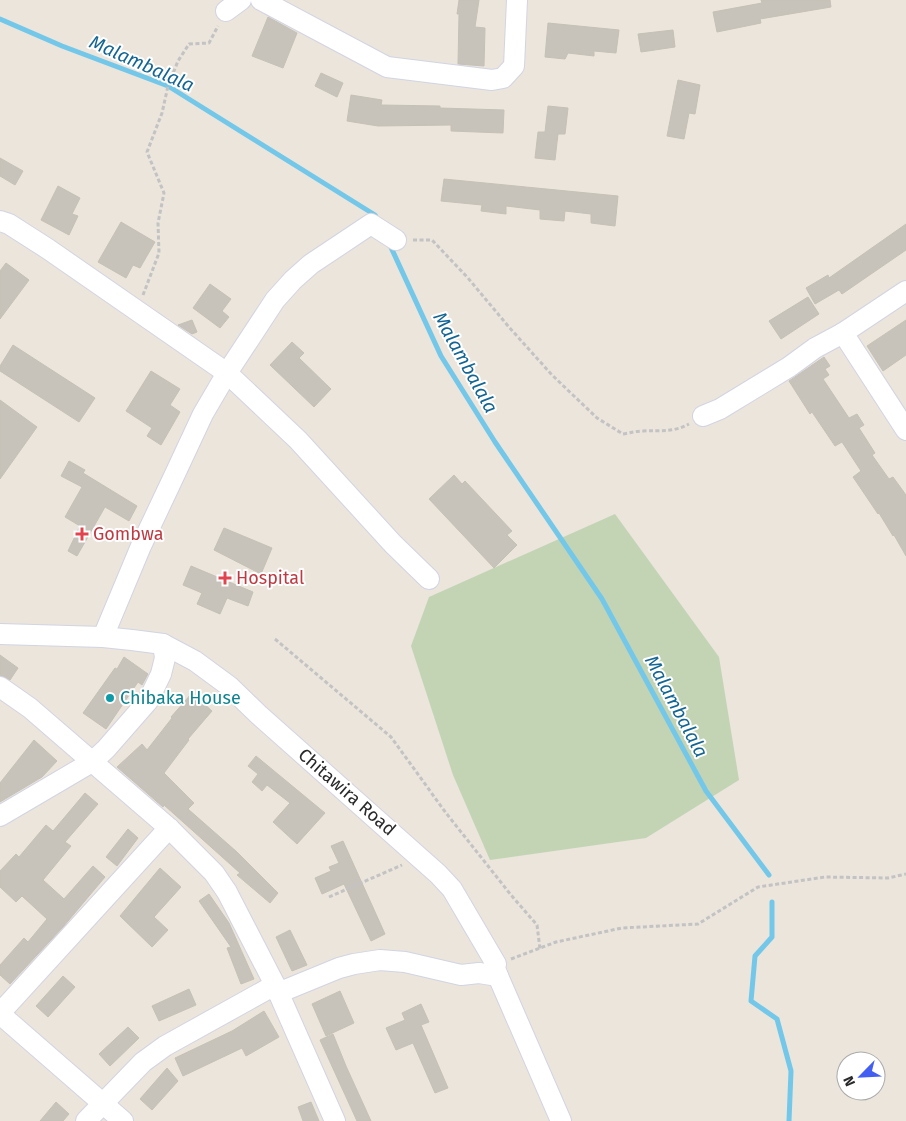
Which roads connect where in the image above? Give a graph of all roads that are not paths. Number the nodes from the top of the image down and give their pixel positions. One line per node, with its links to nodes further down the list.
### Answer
1 (261, 0): 2 (street)
2 (517, 0)
3 (0, 221): 7 (street)
4 (396, 240): 7 (street)
5 (906, 292): 6 (street)
6 (843, 333): 8 (street); 9 (street)
7 (227, 373): 10 (street); 12 (street)
8 (703, 416)
9 (906, 430)
10 (429, 579)
11 (0, 634): 12 (street, Chitawira Road)
12 (103, 637): 13 (street, Chitawira Road)
13 (163, 644): 15 (street); 18 (street, Chitawira Road)
14 (0, 687): 15 (street)
15 (92, 762): 16 (street); 17 (street)
16 (0, 816)
17 (169, 828): 19 (street); 20 (street)
18 (497, 970): 19 (street); 25 (street, Chitawira Road)
19 (276, 989): 21 (street); 24 (street)
20 (0, 1013): 21 (street)
21 (104, 1104): 22 (street); 23 (street)
22 (86, 1121)
23 (123, 1121)
24 (335, 1121)
25 (561, 1121)

